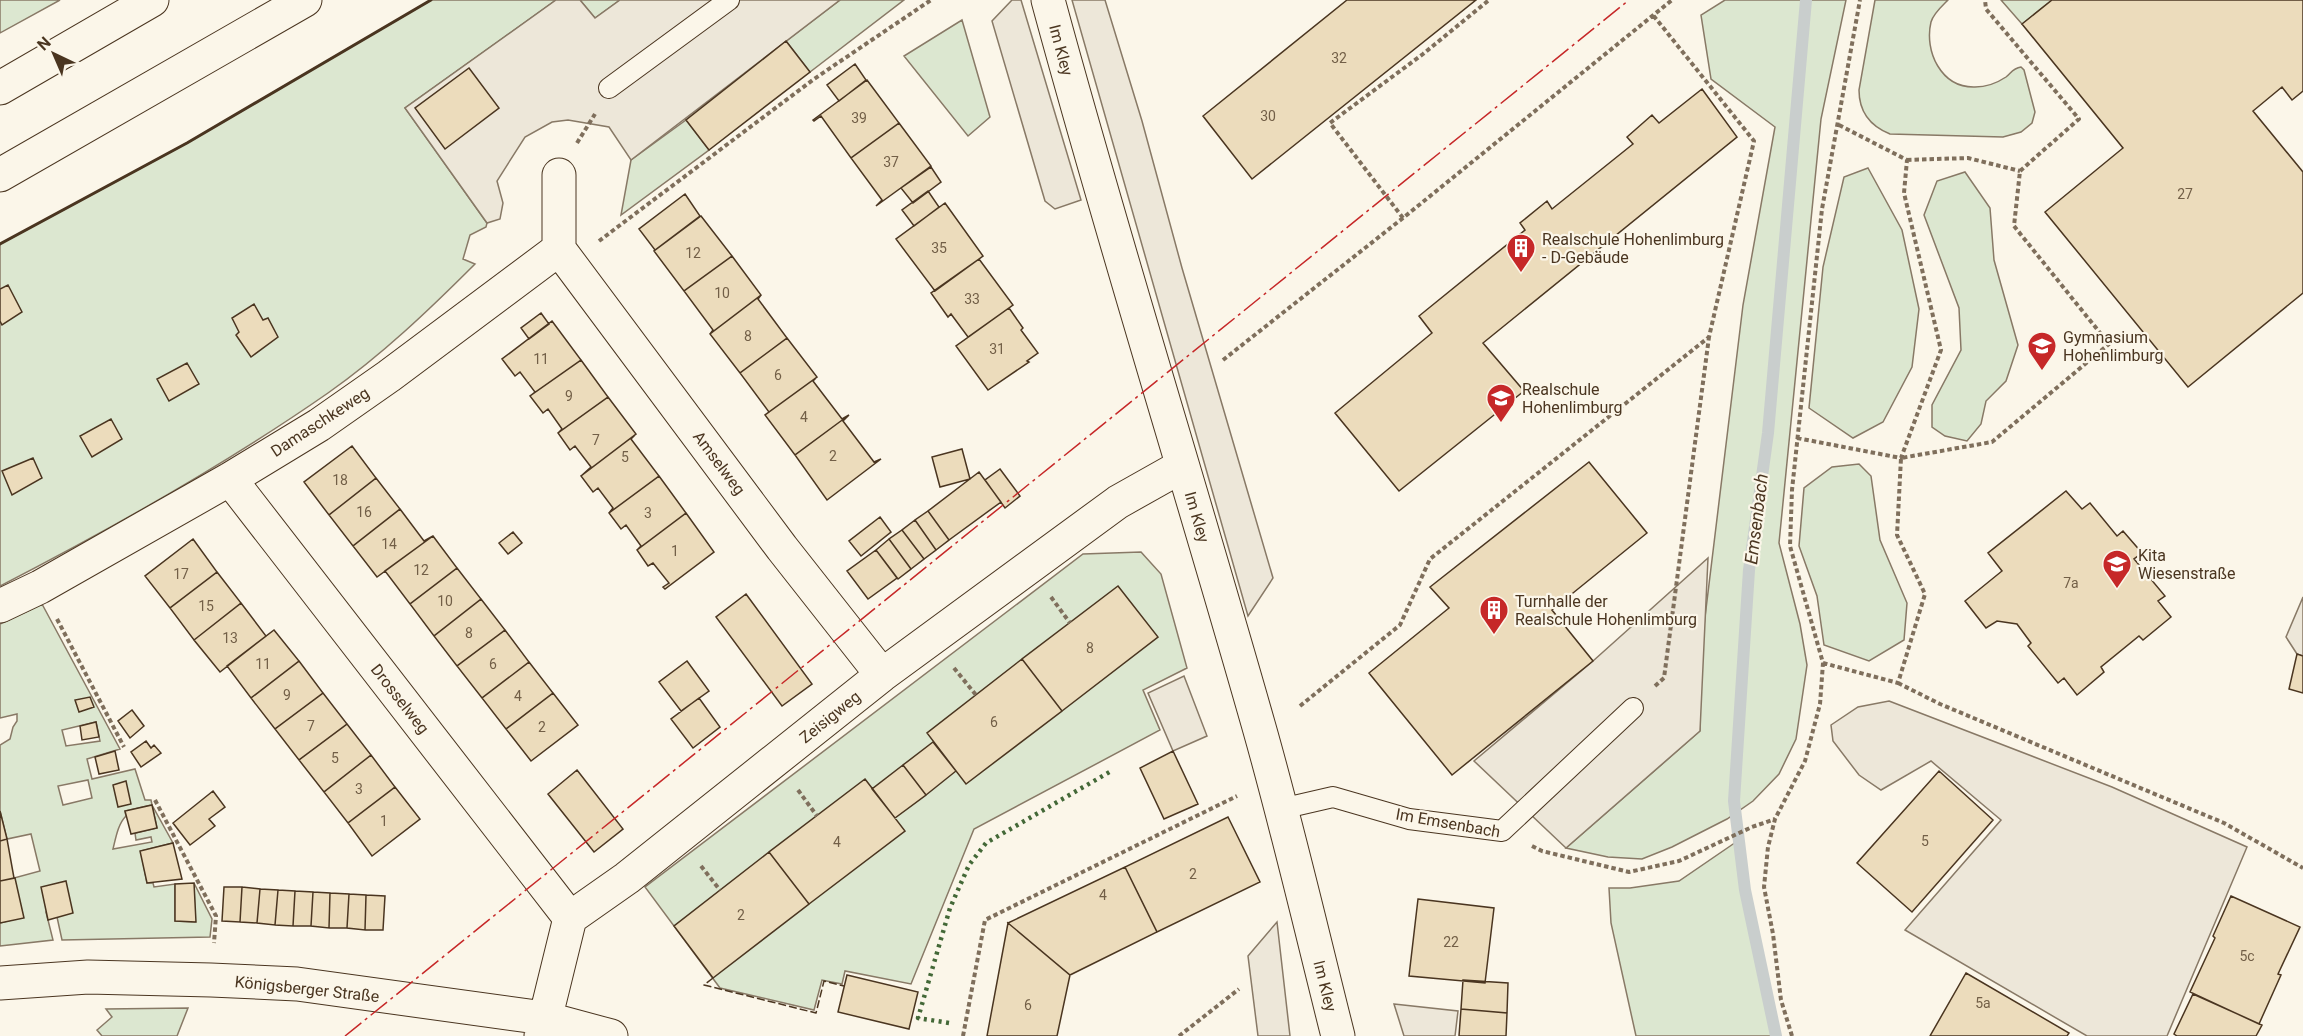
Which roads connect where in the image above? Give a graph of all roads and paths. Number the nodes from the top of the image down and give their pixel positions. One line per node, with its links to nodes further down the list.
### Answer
1 (152, 0): 11 (main road)
2 (305, 0): 17 (main road)
3 (729, 0): 12 (lane)
4 (931, 0): 19 (path)
5 (1048, 0): 24 (main road, Im Kley)
6 (1490, 0): 18 (path)
7 (1672, 0): 10 (path)
8 (1860, 0): 13 (path)
9 (1985, 0): 15 (path)
10 (1653, 15): 18 (path); 20 (path)
11 (0, 88)
12 (609, 88): 16 (path)
13 (1837, 124): 14 (path); 22 (path)
14 (1907, 160): 15 (path); 23 (path)
15 (2020, 171): 23 (path)
16 (559, 175): 19 (main road)
17 (0, 176)
18 (1403, 218): 21 (path)
19 (565, 256): 25 (main road, Damaschkeweg); 29 (main road, Amselweg)
20 (1709, 337): 31 (path); 32 (path)
21 (1223, 360)
22 (1797, 438): 23 (path); 28 (path)
23 (1901, 458): 30 (path)
24 (1182, 466): 29 (main road, Zeisigweg); 34 (main road, Im Kley)
25 (230, 479): 26 (main road, Damaschkeweg); 39 (main road, Drosselweg)
26 (39, 587): 27 (main road, Damaschkeweg); 33 (path)
27 (0, 606)
28 (1823, 663): 30 (path); 36 (path)
29 (882, 675): 39 (main road, Zeisigweg)
30 (1899, 683): 38 (path)
31 (1300, 706)
32 (1633, 708): 37 (lane)
33 (124, 747)
34 (1277, 794): 37 (lane, Im Emsenbach); 45 (path); 47 (main road, Im Kley)
35 (155, 800): 40 (path)
36 (1775, 819): 37 (path, Im Emsenbach); 48 (path)
37 (1503, 831)
38 (2303, 868)
39 (570, 918): 43 (main road)
40 (211, 980): 41 (main road, Königsberger Straße); 43 (main road, Königsberger Straße)
41 (0, 983)
42 (1239, 989): 46 (path)
43 (542, 1027): 44 (main road, Königsberger Straße)
44 (611, 1036)
45 (963, 1036)
46 (1179, 1036)
47 (1338, 1036)
48 (1792, 1036)

